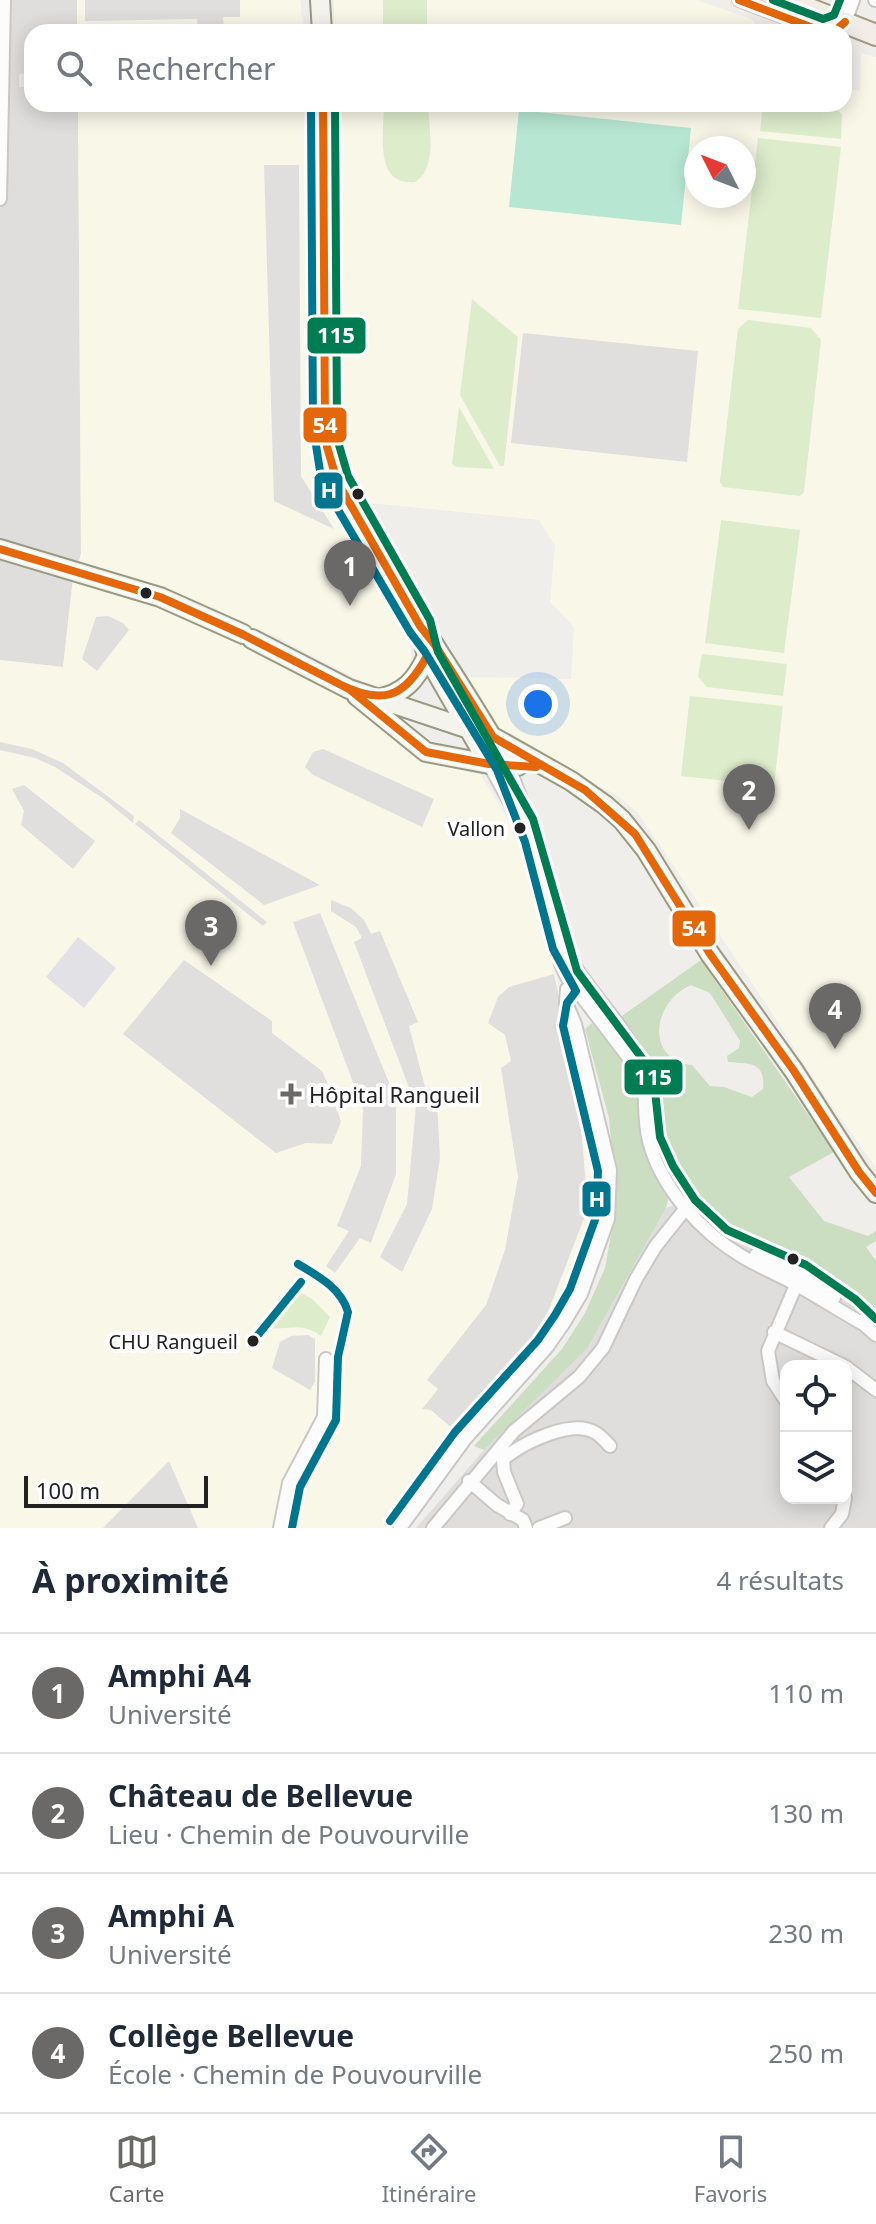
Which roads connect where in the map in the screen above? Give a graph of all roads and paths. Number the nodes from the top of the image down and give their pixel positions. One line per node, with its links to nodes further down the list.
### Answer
1 (4, 0): 12 (street)
2 (320, 0): 8 (street)
3 (739, 0): 9 (street)
4 (787, 0): 6 (main road)
5 (819, 0): 6 (main road)
6 (849, 11): 7 (main road); 10 (main road)
7 (876, 20)
8 (322, 24)
9 (802, 24)
10 (876, 35)
11 (323, 112): 14 (street)
12 (0, 199)
13 (0, 549): 16 (street)
14 (420, 626): 15 (street); 19 (street)
15 (427, 656): 17 (street); 18 (street)
16 (349, 689): 17 (street); 20 (street)
17 (377, 699): 18 (street)
18 (470, 730): 19 (street); 20 (street)
19 (493, 737): 21 (street); 22 (street)
20 (489, 764): 21 (street); 23 (street)
21 (508, 765): 22 (street); 23 (street)
22 (545, 768): 25 (street)
23 (583, 989): 24 (street); 24 (street); 26 (street)
24 (575, 1024): 41 (street)
25 (876, 1193)
26 (686, 1208): 27 (street); 36 (street)
27 (798, 1279): 28 (street); 29 (street)
28 (774, 1332): 31 (street); 34 (street)
29 (876, 1335)
30 (326, 1359): 40 (street)
31 (832, 1360)
32 (852, 1371): 33 (street)
33 (876, 1390)
34 (780, 1392)
35 (610, 1446): 38 (street)
36 (469, 1481): 38 (street); 42 (street)
37 (844, 1504): 45 (street)
38 (510, 1514): 43 (street)
39 (565, 1518): 44 (street)
40 (280, 1528)
41 (400, 1528)
42 (433, 1528)
43 (526, 1528)
44 (539, 1528)
45 (831, 1528)

